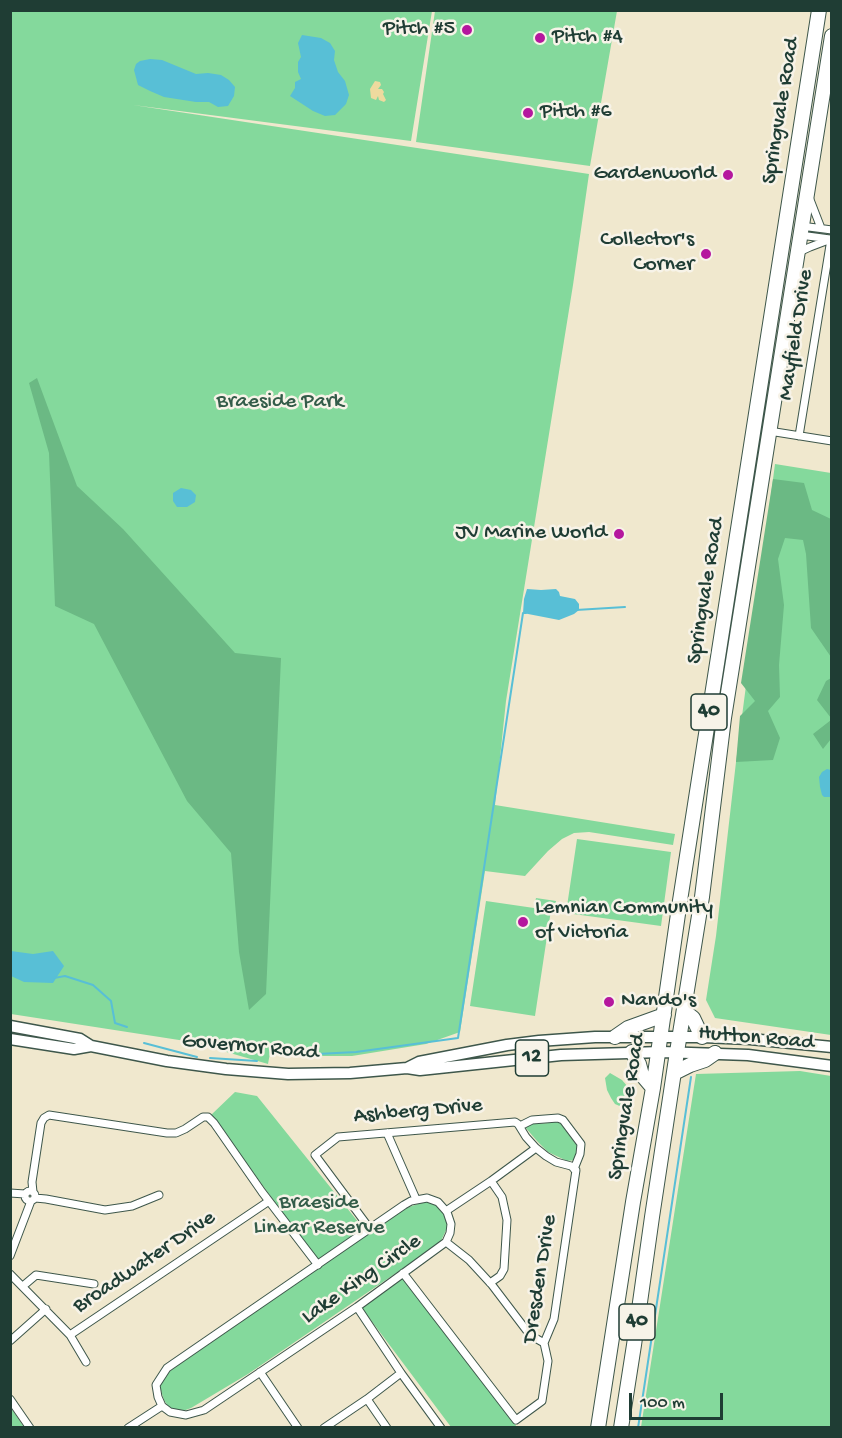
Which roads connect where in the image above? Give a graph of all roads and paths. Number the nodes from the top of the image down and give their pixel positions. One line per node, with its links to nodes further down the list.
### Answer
1 (819, 10): 5 (highway, Springvale Road / 40)
2 (831, 36): 3 (highway, Springvale Road / 40)
3 (807, 192): 4 (street); 6 (highway, Springvale Road / 40)
4 (821, 228): 6 (street); 7 (street)
5 (785, 229): 6 (highway); 14 (highway, Springvale Road / 40)
6 (801, 230): 8 (street); 9 (highway, Springvale Road / 40)
7 (831, 230)
8 (831, 239): 9 (street); 11 (street, Mayfield Drive)
9 (797, 253): 10 (highway, Springvale Road / 40)
10 (769, 431): 11 (street); 13 (highway, Springvale Road / 40)
11 (799, 436): 12 (street)
12 (831, 441)
13 (684, 1011): 17 (highway, Springvale Road / 40); 19 (highway)
14 (663, 1015): 16 (highway, Springvale Road / 40); 18 (highway)
15 (10, 1026): 21 (main road, Governor Road / 12)
16 (661, 1036): 17 (main road, Governor Road / 12); 18 (main road, Governor Road / 12); 24 (highway, Springvale Road / 40)
17 (679, 1036): 19 (main road, Hutton Road / 12); 25 (highway, Springvale Road / 40)
18 (615, 1037): 28 (main road, Governor Road / 12)
19 (702, 1037): 22 (main road, Hutton Road / 12)
20 (10, 1039): 21 (main road, Governor Road / 12)
21 (90, 1046): 28 (main road, Governor Road / 12)
22 (831, 1047)
23 (632, 1052): 24 (main road, Governor Road / 12); 28 (main road, Governor Road / 12); 30 (highway)
24 (658, 1052): 25 (main road, Governor Road / 12); 30 (highway, Springvale Road / 40)
25 (677, 1052): 26 (main road, Hutton Road / 12); 29 (highway, Springvale Road / 40)
26 (715, 1053): 27 (main road, Hutton Road / 12); 29 (highway)
27 (831, 1066)
28 (407, 1068)
29 (674, 1073): 70 (highway, Springvale Road / 40)
30 (653, 1088): 69 (highway, Springvale Road / 40)
31 (520, 1126): 32 (street, Ashberg Drive); 33 (street); 34 (street, Ashberg Drive)
32 (387, 1133): 39 (street); 42 (street, Ashberg Drive)
33 (536, 1148): 34 (street); 35 (street)
34 (574, 1168): 55 (street, Dresden Drive)
35 (491, 1181): 41 (street); 48 (street)
36 (12, 1194): 38 (street)
37 (159, 1195): 38 (street)
38 (30, 1198): 40 (street); 44 (street)
39 (416, 1200): 41 (street, Lake King Circle); 42 (street, Lake King Circle)
40 (269, 1201): 45 (street); 53 (street, Broadwater Drive)
41 (446, 1211): 43 (street, Lake King Circle)
42 (370, 1229): 45 (street, Lake King Circle)
43 (446, 1242): 46 (street, Lake King Circle); 48 (street)
44 (10, 1256)
45 (318, 1265): 61 (street, Lake King Circle)
46 (403, 1273): 51 (street, Lake King Circle); 62 (street, Dresden Drive)
47 (10, 1274): 50 (street, Broadwater Drive)
48 (490, 1283): 55 (street)
49 (94, 1284): 50 (street)
50 (23, 1286): 52 (street, Broadwater Drive)
51 (357, 1307): 57 (street, Lake King Circle); 58 (street)
52 (46, 1309): 53 (street, Broadwater Drive); 54 (street, Broadwater Drive)
53 (70, 1335): 56 (street)
54 (10, 1341)
55 (544, 1343): 62 (street, Dresden Drive)
56 (86, 1362)
57 (260, 1372): 61 (street, Lake King Circle); 65 (street)
58 (401, 1373): 60 (street); 68 (street)
59 (10, 1399): 63 (street)
60 (367, 1399): 66 (street); 67 (street)
61 (162, 1406): 64 (street)
62 (518, 1424)
63 (30, 1428)
64 (128, 1428)
65 (298, 1428)
66 (324, 1428)
67 (387, 1428)
68 (441, 1428)
69 (598, 1428)
70 (621, 1428)

